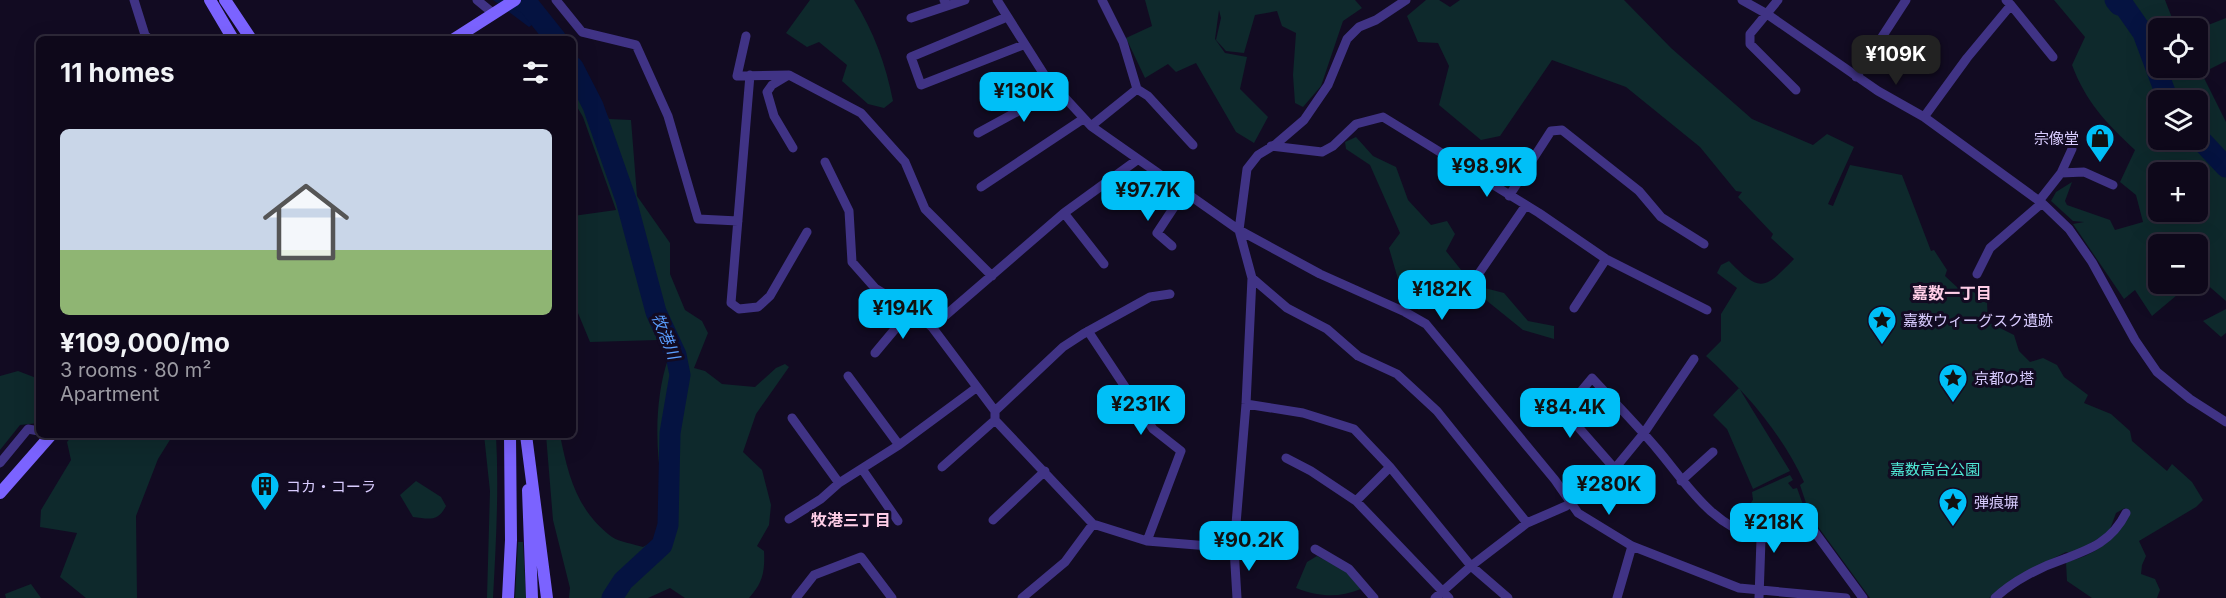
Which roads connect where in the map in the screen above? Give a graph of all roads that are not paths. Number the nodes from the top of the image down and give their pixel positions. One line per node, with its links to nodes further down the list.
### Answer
1 (134, 0): 20 (street)
2 (210, 0): 21 (main road)
3 (225, 0): 22 (main road)
4 (477, 0): 16 (street)
5 (515, 0): 16 (main road)
6 (556, 0): 51 (street)
7 (965, 0): 15 (street)
8 (998, 0): 18 (street)
9 (1102, 0): 30 (street)
10 (1406, 0): 38 (street)
11 (1742, 0): 17 (street)
12 (1778, 0): 17 (street)
13 (1906, 0): 29 (street)
14 (2008, 2): 26 (street); 33 (street)
15 (946, 3): 19 (street)
16 (498, 11): 23 (main road)
17 (1767, 14): 29 (street); 32 (street)
18 (1007, 17): 25 (street); 25 (street)
19 (911, 18)
20 (147, 36)
21 (231, 36)
22 (249, 36)
23 (459, 36)
24 (746, 36): 27 (street)
25 (1023, 45): 31 (street)
26 (2053, 57)
27 (750, 75): 28 (street); 51 (street)
28 (789, 75): 39 (street); 59 (street)
29 (1856, 77): 33 (street)
30 (1137, 89): 35 (street); 37 (street)
31 (1057, 90): 34 (street); 36 (street)
32 (1796, 90)
33 (1924, 117): 48 (street)
34 (1083, 119): 35 (street); 45 (street)
35 (1091, 126): 41 (street)
36 (978, 133)
37 (1193, 145)
38 (1271, 146): 47 (street); 52 (street)
39 (793, 148)
40 (2072, 148): 43 (street)
41 (1137, 160): 46 (street); 50 (street)
42 (825, 162): 64 (street)
43 (2061, 173): 44 (street); 48 (street)
44 (2113, 185)
45 (981, 187)
46 (1184, 192): 52 (street); 55 (street)
47 (1509, 196): 49 (street); 54 (street)
48 (2040, 202): 58 (street); 77 (street)
49 (1526, 205): 56 (street); 61 (street)
50 (1064, 213): 57 (street); 59 (street)
51 (738, 221): 53 (street)
52 (1239, 230): 60 (street); 97 (street)
53 (807, 232)
54 (1704, 244)
55 (1172, 246)
56 (1606, 259): 63 (street); 65 (street)
57 (1104, 264)
58 (1977, 274)
59 (992, 276): 66 (street)
60 (1252, 278): 73 (street); 103 (street)
61 (1473, 282)
62 (1170, 294): 67 (street)
63 (1574, 308)
64 (911, 310): 66 (street); 68 (street)
65 (1707, 310)
66 (932, 327): 71 (street)
67 (1088, 331): 75 (street); 105 (street)
68 (875, 353)
69 (1694, 359): 79 (street)
70 (848, 376): 83 (street)
71 (976, 388): 75 (street); 83 (street)
72 (1538, 394): 74 (street)
73 (1246, 404): 88 (street); 107 (street)
74 (1563, 413): 79 (street); 91 (street)
75 (995, 415): 89 (street); 92 (street)
76 (792, 418): 94 (street)
77 (2226, 422)
78 (36, 432): 87 (street)
79 (1644, 433): 91 (street); 93 (street)
80 (44, 438): 95 (main road)
81 (510, 438): 112 (main road)
82 (526, 438): 86 (main road)
83 (899, 445): 90 (street)
84 (1713, 452): 93 (street)
85 (1286, 458): 96 (street)
86 (529, 461): 113 (main road); 114 (main road)
87 (0, 463)
88 (1390, 466): 96 (street); 109 (street)
89 (942, 467)
90 (862, 469): 94 (street); 101 (street)
91 (1615, 469): 97 (street)
92 (1045, 471): 100 (street); 102 (street)
93 (1681, 481): 104 (street)
94 (839, 483): 99 (street)
95 (0, 493)
96 (1356, 501): 110 (street)
97 (1570, 503): 103 (street); 106 (street)
98 (2126, 513): 125 (street)
99 (789, 519)
100 (993, 520)
101 (898, 521)
102 (1093, 524): 105 (street); 117 (street)
103 (1527, 524): 109 (street)
104 (1761, 539): 111 (street); 124 (street)
105 (1147, 541): 107 (street)
106 (1632, 546): 111 (street); 122 (street)
107 (1234, 548): 118 (street)
108 (1316, 549): 119 (street)
109 (1471, 566): 110 (street); 121 (street)
110 (1447, 594): 120 (street)
111 (1759, 594): 123 (street)
112 (508, 598)
113 (532, 598)
114 (547, 598)
115 (796, 598): 116 (street)
116 (892, 598)
117 (1022, 598)
118 (1237, 598)
119 (1374, 598)
120 (1435, 598)
121 (1508, 598)
122 (1617, 598)
123 (1846, 598)
124 (1863, 598)
125 (1995, 598)

